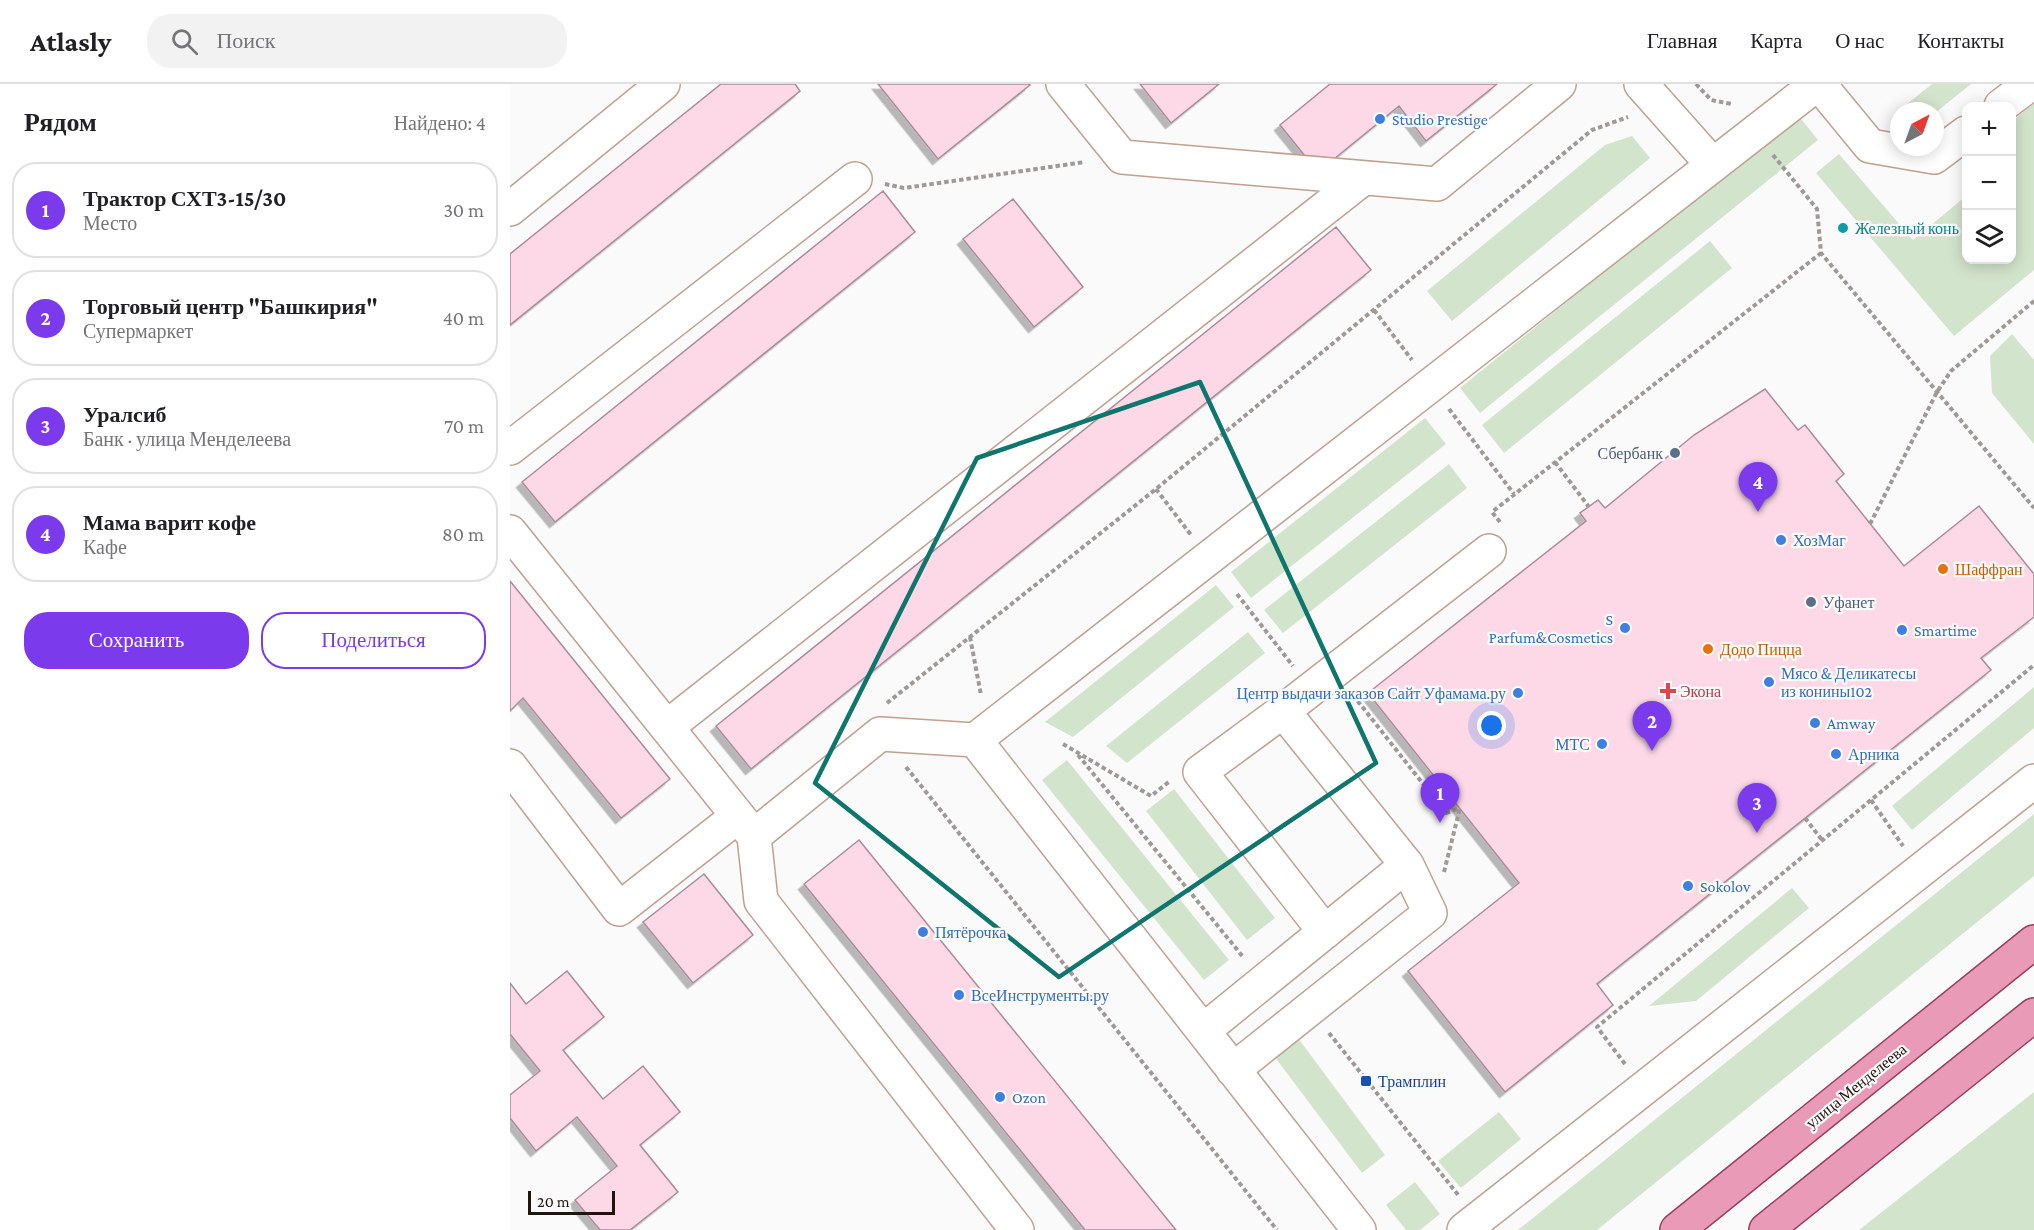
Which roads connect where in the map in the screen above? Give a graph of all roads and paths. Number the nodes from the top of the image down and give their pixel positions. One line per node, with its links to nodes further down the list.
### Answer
1 (663, 84): 16 (street)
2 (1063, 84): 12 (street)
3 (1559, 84): 15 (street)
4 (1696, 84): 9 (path)
5 (1818, 84): 10 (street); 13 (street)
6 (2030, 84): 8 (street)
7 (1650, 95): 13 (street); 22 (path)
8 (2006, 102)
9 (1732, 104)
10 (1962, 135)
11 (1773, 154): 17 (path)
12 (1122, 157): 14 (path); 15 (street)
13 (1713, 165): 38 (street)
14 (855, 179): 20 (street)
15 (1362, 179): 36 (street)
16 (510, 209)
17 (1821, 253): 19 (path); 21 (path)
18 (2034, 301): 19 (path)
19 (1937, 392): 24 (path); 25 (path)
20 (510, 448)
21 (1555, 462): 23 (path); 28 (path)
22 (1156, 489): 27 (path); 30 (path)
23 (1589, 507)
24 (2034, 508)
25 (1870, 524)
26 (510, 532): 36 (street)
27 (1196, 540)
28 (1498, 540): 35 (street)
29 (1237, 594): 31 (path)
30 (970, 637): 34 (path); 37 (path)
31 (1284, 654)
32 (2034, 665): 44 (path)
33 (1346, 686): 50 (path)
34 (981, 695)
35 (1283, 711): 48 (street); 51 (street)
36 (667, 728): 46 (street)
37 (880, 734): 38 (street); 46 (street); 61 (path)
38 (975, 740): 56 (street)
39 (1063, 744): 40 (path)
40 (1076, 752): 42 (path); 53 (path)
41 (512, 774): 46 (street)
42 (1175, 777)
43 (2034, 781): 49 (street)
44 (1871, 800): 47 (path); 49 (path)
45 (1805, 818): 47 (path)
46 (746, 826): 60 (street)
47 (1822, 840): 58 (path)
48 (1407, 865): 51 (street); 57 (street)
49 (1921, 870): 58 (street)
50 (1444, 875)
51 (1325, 932): 53 (street)
52 (2034, 942): 63 (main road, улица Менделеева)
53 (1264, 982): 56 (street)
54 (2034, 1015): 64 (main road)
55 (1322, 1025): 59 (path)
56 (1203, 1031): 57 (street)
57 (1233, 1070): 62 (street)
58 (1644, 1089): 59 (street)
59 (1463, 1215)
60 (1017, 1230)
61 (1277, 1230)
62 (1359, 1230)
63 (1677, 1230)
64 (1766, 1230)

